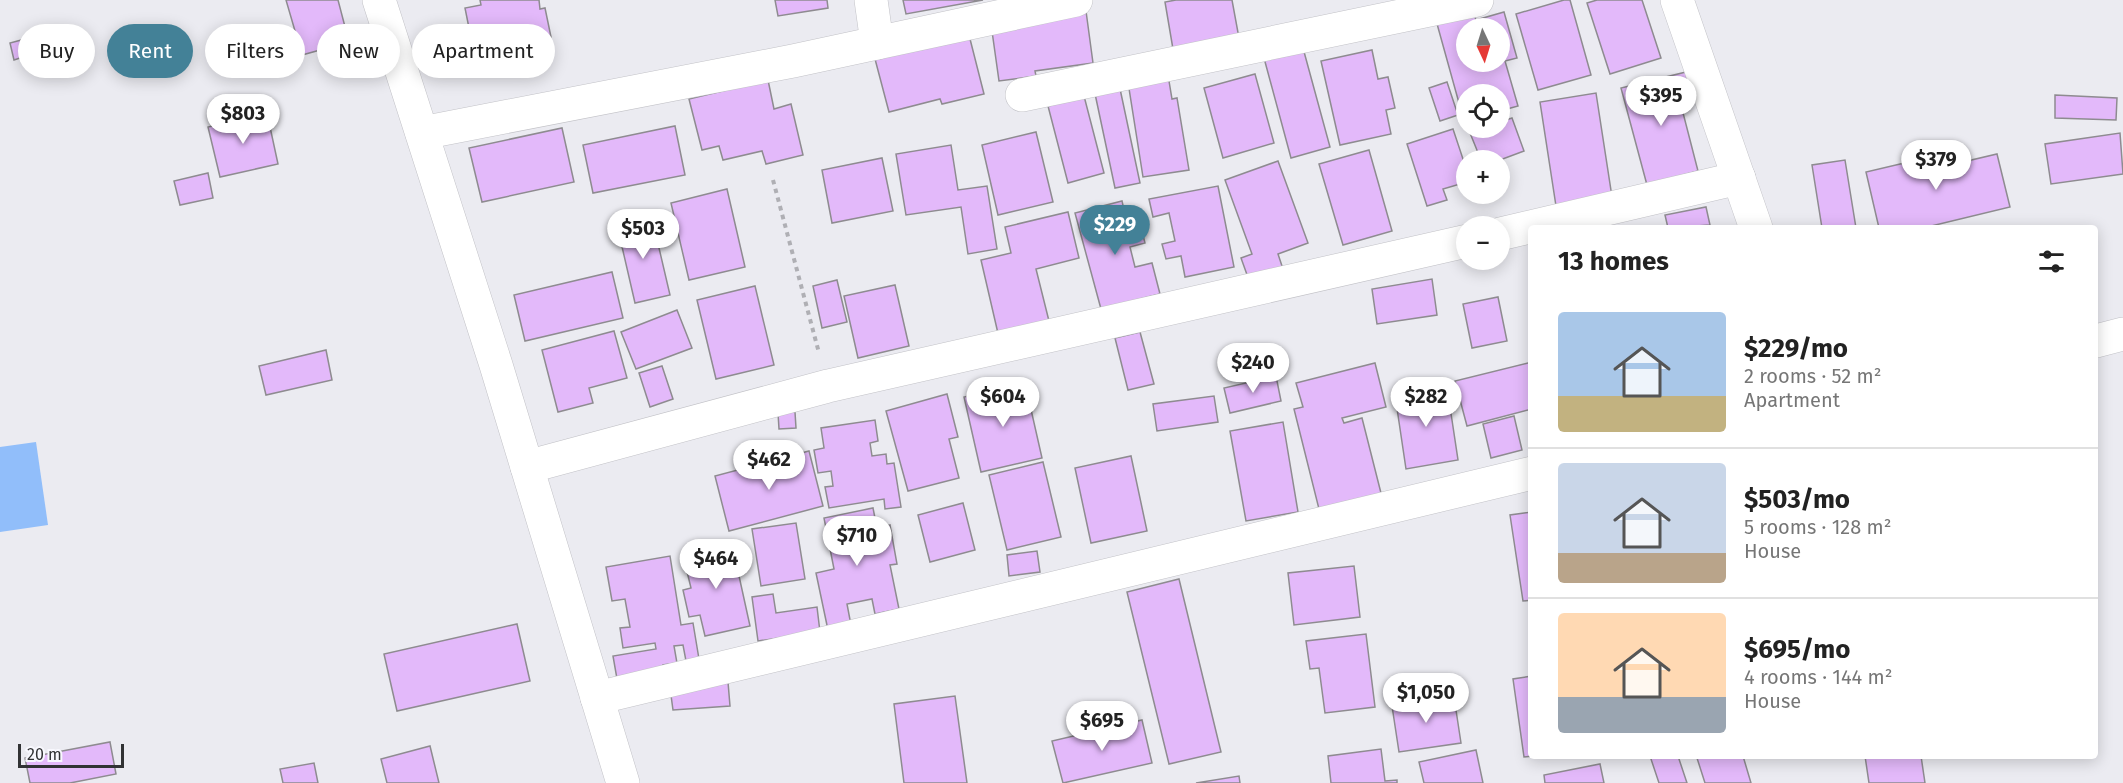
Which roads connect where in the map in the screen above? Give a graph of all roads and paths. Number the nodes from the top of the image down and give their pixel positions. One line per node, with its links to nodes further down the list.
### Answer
1 (379, 0): 8 (street)
2 (871, 0): 6 (street)
3 (1076, 0): 6 (street)
4 (1477, 0): 7 (street)
5 (1677, 0): 9 (street)
6 (877, 43): 8 (street)
7 (1022, 95)
8 (422, 133): 19 (street)
9 (1740, 178): 11 (street); 12 (street)
10 (773, 180): 18 (path)
11 (1539, 225)
12 (1755, 225)
13 (1528, 227): 14 (street)
14 (1510, 232)
15 (1456, 243): 18 (street)
16 (2123, 334): 17 (street)
17 (2098, 340)
18 (828, 386): 19 (street)
19 (526, 467): 21 (street)
20 (1528, 474): 21 (street)
21 (597, 698): 22 (street)
22 (623, 783)

